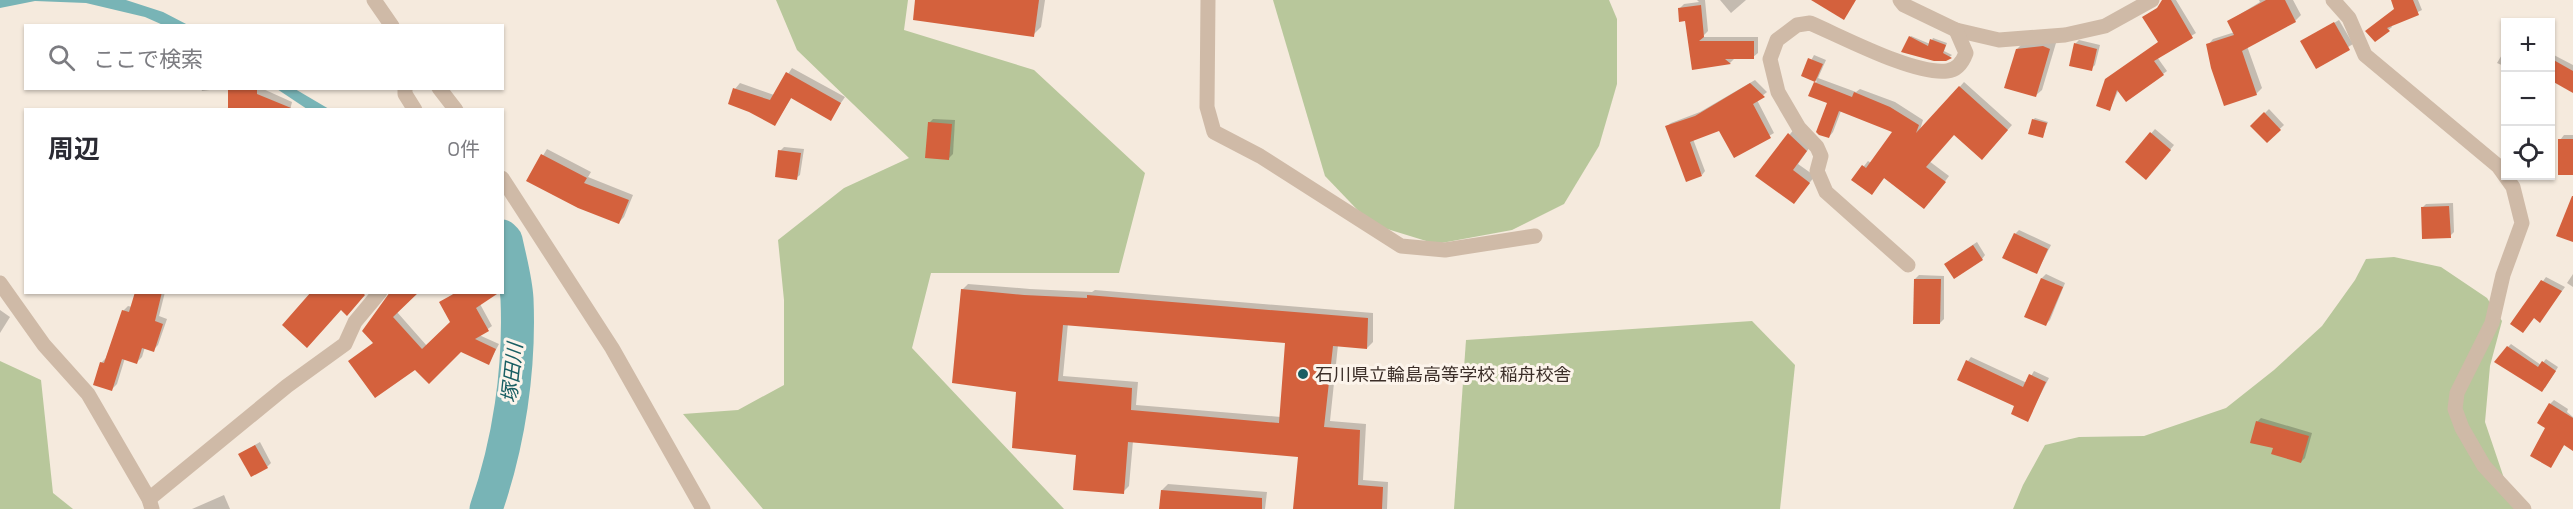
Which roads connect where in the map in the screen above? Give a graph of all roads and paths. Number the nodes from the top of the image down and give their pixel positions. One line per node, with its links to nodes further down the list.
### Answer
1 (374, 0): 6 (street)
2 (1208, 0): 13 (street)
3 (1900, 0): 7 (street)
4 (2151, 0): 7 (street)
5 (2333, 0): 19 (street)
6 (391, 24)
7 (1956, 30): 14 (street)
8 (405, 90): 10 (street)
9 (441, 90): 11 (street)
10 (414, 108)
11 (454, 108)
12 (504, 181): 18 (street)
13 (1535, 236)
14 (1908, 265)
15 (0, 284): 17 (street)
16 (378, 294): 17 (street)
17 (150, 504)
18 (703, 509)
19 (2524, 509)

